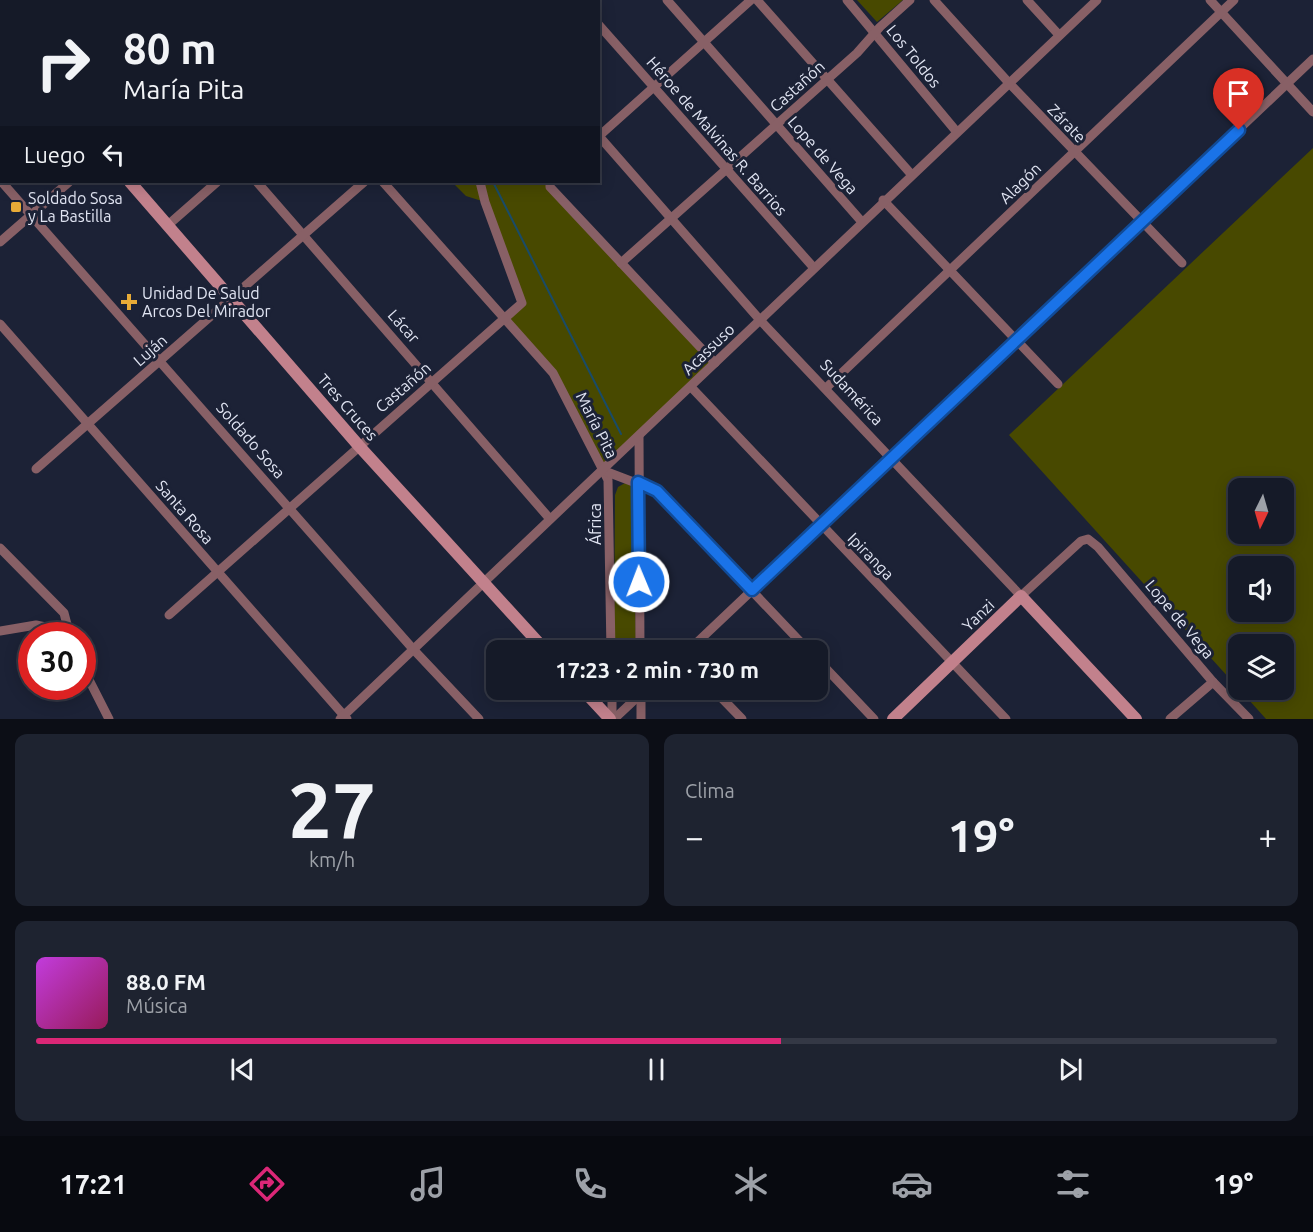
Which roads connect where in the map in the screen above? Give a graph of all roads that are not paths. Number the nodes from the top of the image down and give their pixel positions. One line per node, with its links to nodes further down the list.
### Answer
1 (667, 0): 15 (street, Lope de Vega)
2 (752, 0): 15 (street)
3 (757, 0): 17 (street)
4 (847, 0): 13 (street, Los Toldos)
5 (910, 0): 13 (street, Castañón)
6 (934, 0): 18 (street, Zárate)
7 (1027, 0): 14 (street)
8 (1097, 0): 14 (street, Acassuso)
9 (1210, 0): 11 (street)
10 (1234, 0): 11 (street, Alagón)
11 (1221, 12): 19 (street); 26 (street, Alagón)
12 (600, 26): 20 (street, Héroe de Malvinas R. Barrios)
13 (875, 32): 17 (street, Castañón); 23 (street, Los Toldos)
14 (1059, 35): 18 (street, Acassuso)
15 (704, 42): 20 (street); 22 (street, Lope de Vega)
16 (1313, 59): 19 (street)
17 (827, 79): 22 (street, Castañón); 28 (street)
18 (1009, 83): 23 (street, Acassuso); 26 (street, Zárate)
19 (1288, 84): 21 (street); 41 (street)
20 (654, 86): 24 (street); 27 (street, Héroe de Malvinas R. Barrios)
21 (1313, 112)
22 (777, 124): 27 (street, Castañón); 42 (street, Lope de Vega)
23 (956, 131): 28 (street, Acassuso)
24 (600, 135)
25 (600, 137): 40 (street, Sudamérica)
26 (1074, 152): 41 (street, Zárate); 49 (street, Alagón)
27 (726, 168): 40 (street, Castañón); 48 (street, Héroe de Malvinas R. Barrios)
28 (911, 174): 38 (street, Acassuso)
29 (3, 183): 39 (street, Soldado Sosa)
30 (68, 183): 39 (street)
31 (130, 183): 43 (street, Tres Cruces)
32 (216, 183): 43 (street)
33 (257, 183): 44 (street, Lácar)
34 (363, 183): 44 (street, Luján)
35 (384, 183): 51 (street, María Pita)
36 (480, 183): 51 (street, Castañón)
37 (550, 183): 46 (street)
38 (883, 200): 42 (street, Acassuso); 49 (street)
39 (32, 214): 45 (street); 55 (street, Soldado Sosa)
40 (672, 219): 46 (street, Castañón); 52 (street, Sudamérica)
41 (1141, 221): 47 (street, Zárate); 54 (street)
42 (862, 222): 48 (street, Acassuso)
43 (168, 225): 50 (street, Tres Cruces)
44 (304, 236): 50 (street, Luján); 57 (street, Lácar)
45 (0, 242)
46 (621, 262): 56 (street)
47 (1182, 263)
48 (814, 268): 52 (street, Acassuso)
49 (949, 272): 54 (street); 60 (street, Alagón)
50 (231, 297): 55 (street, Luján); 63 (street, Tres Cruces)
51 (503, 318): 57 (street, Castañón); 66 (street, María Pita)
52 (760, 320): 56 (street, Acassuso); 60 (street, Sudamérica)
53 (0, 324): 61 (street, Santa Rosa)
54 (1016, 339): 58 (street); 64 (street)
55 (161, 360): 61 (street, Luján); 68 (street, Soldado Sosa)
56 (715, 363): 59 (street, Acassuso)
57 (432, 382): 63 (street, Castañón); 69 (street, Lácar)
58 (1058, 384)
59 (691, 387): 62 (street, Acassuso); 70 (street, Ipiranga)
60 (826, 388): 64 (street, Sudamérica)
61 (88, 423): 65 (street, Luján); 73 (street, Santa Rosa)
62 (639, 436): 66 (street, Acassuso); 67 (street)
63 (359, 446): 68 (street, Castañón); 74 (street, Tres Cruces)
64 (891, 458): 70 (street); 76 (street, Sudamérica)
65 (36, 469)
66 (602, 470): 67 (street, María Pita); 69 (street, Acassuso); 82 (street, África)
67 (638, 482): 75 (street, María Pita); 83 (street)
68 (290, 507): 73 (street, Castañón); 86 (street, Soldado Sosa)
69 (550, 519): 74 (street, Acassuso)
70 (820, 525): 75 (street); 87 (street, Ipiranga)
71 (1088, 539): 76 (street, Yanzi); 89 (street, Lope de Vega)
72 (0, 549): 78 (street)
73 (218, 573): 77 (street, Castañón); 96 (street, Santa Rosa)
74 (483, 584): 81 (street, Tres Cruces); 86 (street, Acassuso)
75 (752, 590): 84 (street); 85 (street, María Pita)
76 (1021, 596): 87 (street, Yanzi); 105 (street, Sudamérica)
77 (169, 615)
78 (66, 622)
79 (18, 628): 80 (street)
80 (0, 631)
81 (536, 640)
82 (611, 640)
83 (640, 640)
84 (700, 640)
85 (799, 640)
86 (413, 649): 96 (street, Acassuso); 98 (street, Soldado Sosa)
87 (952, 662): 103 (street, Yanzi); 104 (street, Ipiranga)
88 (828, 671): 102 (street)
89 (1213, 682): 106 (street); 107 (street, Lope de Vega)
90 (96, 693): 97 (street)
91 (593, 700): 99 (street)
92 (612, 700): 99 (street)
93 (632, 700): 99 (street)
94 (642, 700): 100 (street)
95 (724, 700): 101 (street)
96 (344, 718)
97 (109, 719)
98 (479, 719)
99 (612, 719)
100 (641, 719)
101 (742, 719)
102 (874, 719)
103 (893, 719)
104 (1006, 719)
105 (1136, 719)
106 (1170, 719)
107 (1249, 719)

